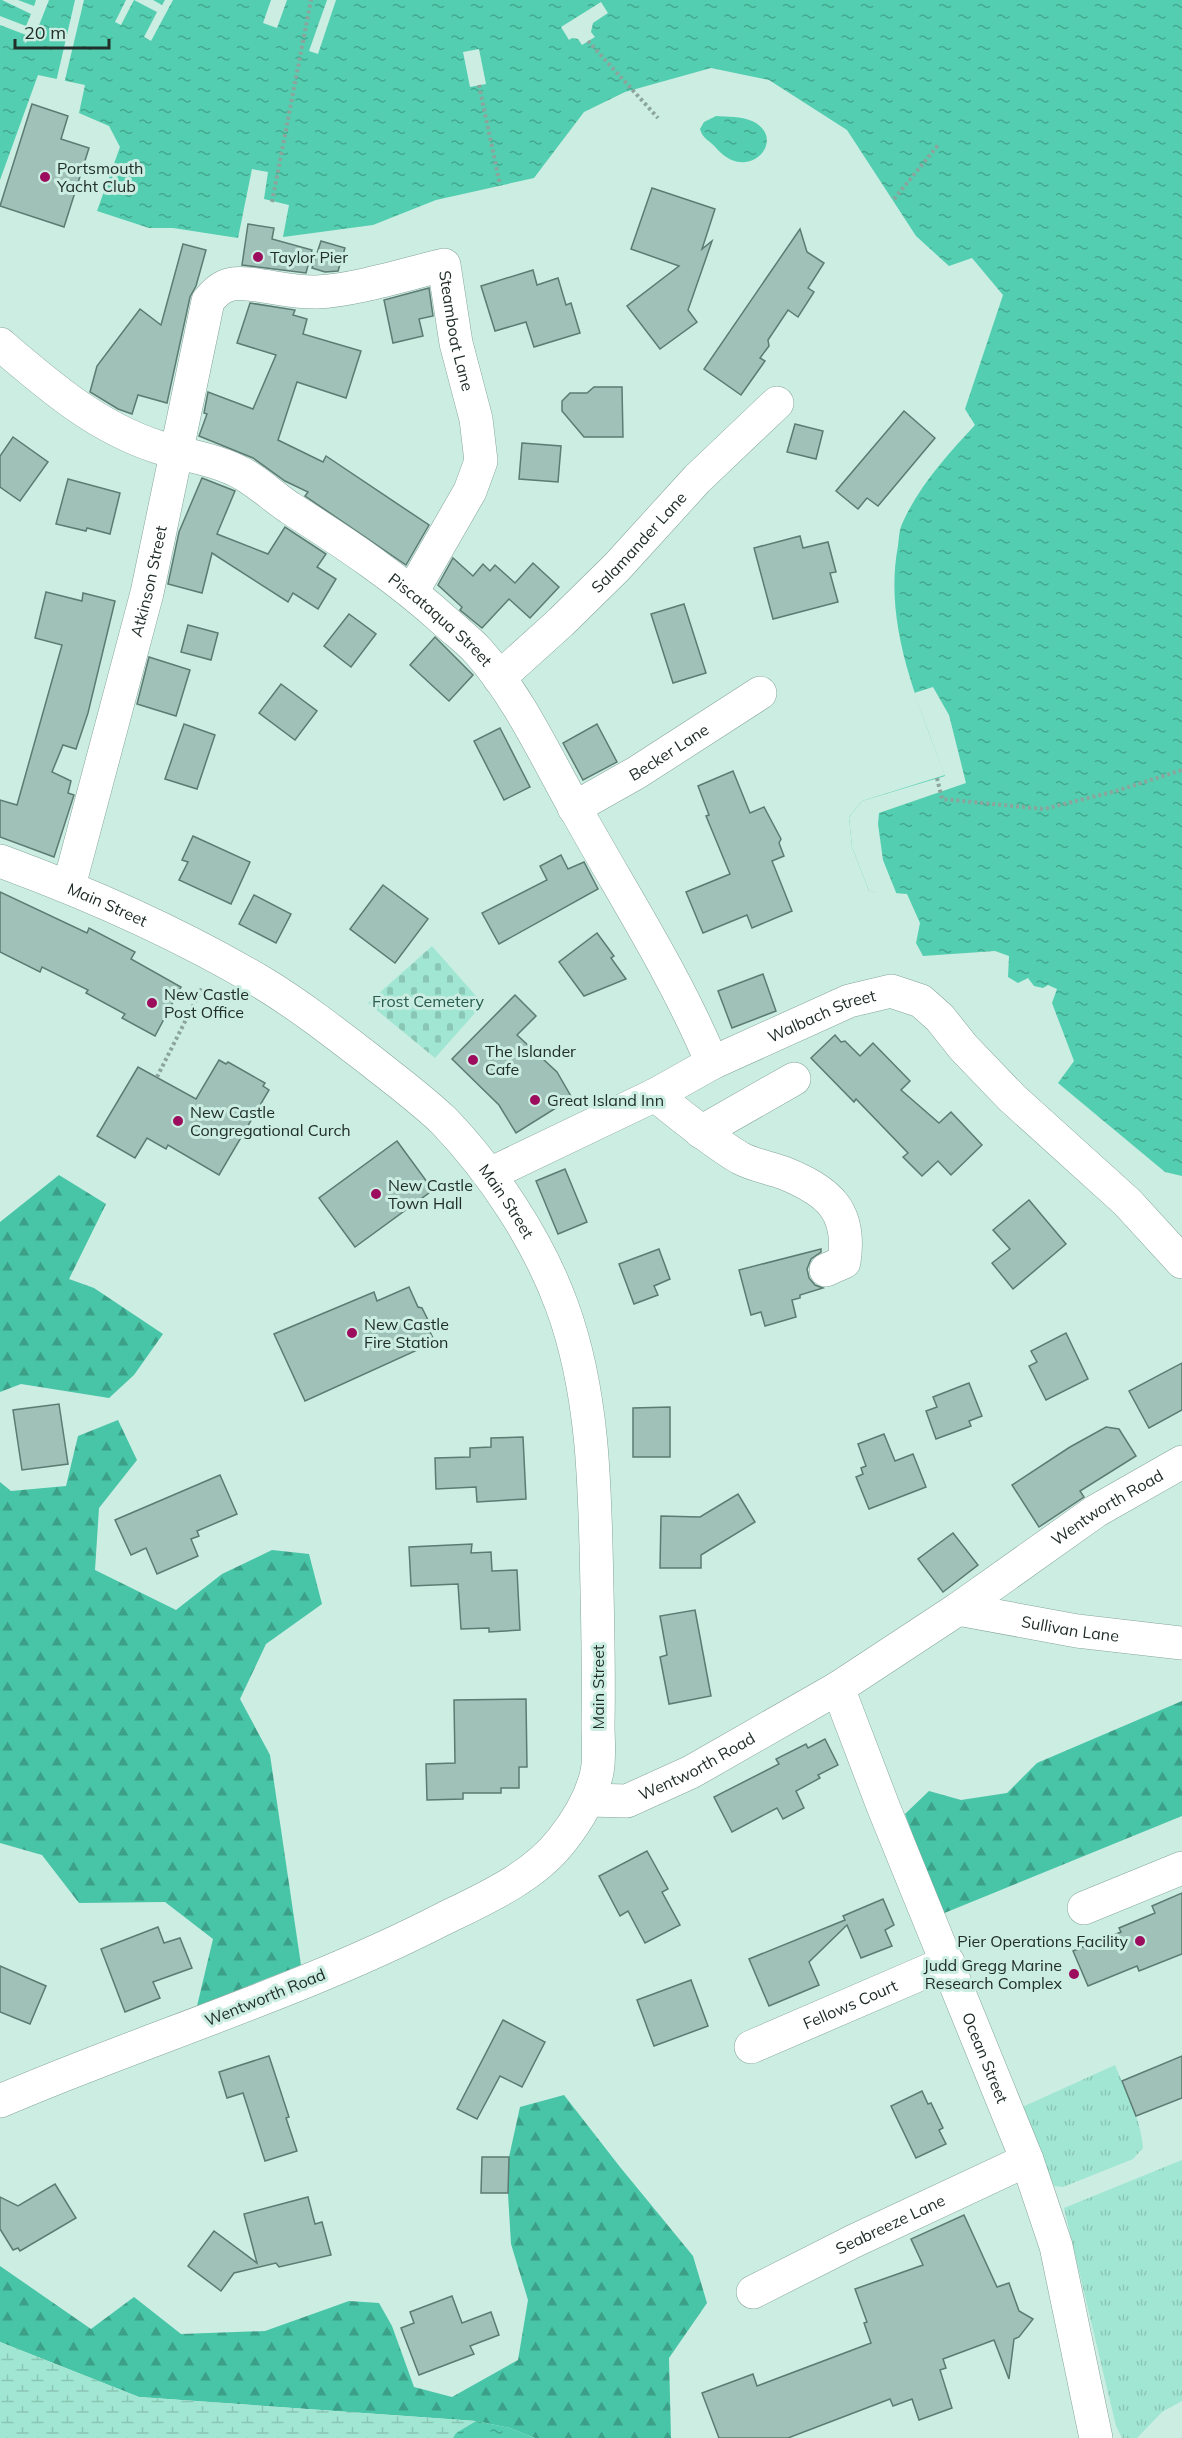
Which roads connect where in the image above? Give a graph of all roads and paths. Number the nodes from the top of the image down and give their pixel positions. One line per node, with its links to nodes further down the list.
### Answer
1 (311, 0): 8 (path)
2 (588, 41): 4 (path)
3 (479, 85): 6 (path)
4 (658, 118)
5 (939, 144): 7 (path)
6 (500, 185)
7 (894, 199)
8 (272, 202)
9 (231, 284): 12 (street, Atkinson Street); 13 (street, Steamboat Lane)
10 (0, 344): 12 (street, Piscataqua Street)
11 (777, 403): 14 (street, Salamander Lane)
12 (177, 452): 13 (street, Piscataqua Street); 20 (street, Atkinson Street)
13 (411, 592): 14 (street, Piscataqua Street)
14 (499, 678): 18 (street, Piscataqua Street)
15 (760, 693): 18 (street, Becker Lane)
16 (1182, 770): 17 (path)
17 (937, 778)
18 (574, 808): 22 (street, Piscataqua Street)
19 (0, 861): 20 (street, Main Street)
20 (69, 886): 27 (street, Main Street)
21 (204, 983): 23 (path)
22 (712, 1063): 25 (street, Walbach Street); 28 (street, Walbach Street)
23 (157, 1077)
24 (794, 1079): 26 (street)
25 (655, 1095): 26 (street); 27 (street, Walbach Street)
26 (701, 1132): 29 (street)
27 (490, 1174): 34 (street, Main Street)
28 (1182, 1262)
29 (826, 1270)
30 (1182, 1461): 31 (street, Wentworth Road)
31 (958, 1609): 32 (street, Sullivan Lane); 33 (street, Wentworth Road)
32 (1182, 1643)
33 (838, 1688): 34 (street, Wentworth Road); 37 (street, Ocean Street)
34 (588, 1800): 39 (street, Wentworth Road)
35 (1182, 1868): 36 (street)
36 (1084, 1908)
37 (948, 1962): 38 (street, Fellows Court); 40 (street, Ocean Street)
38 (751, 2047)
39 (0, 2101)
40 (1027, 2160): 41 (street, Seabreeze Lane); 42 (street, Ocean Street)
41 (753, 2292)
42 (1096, 2438)

